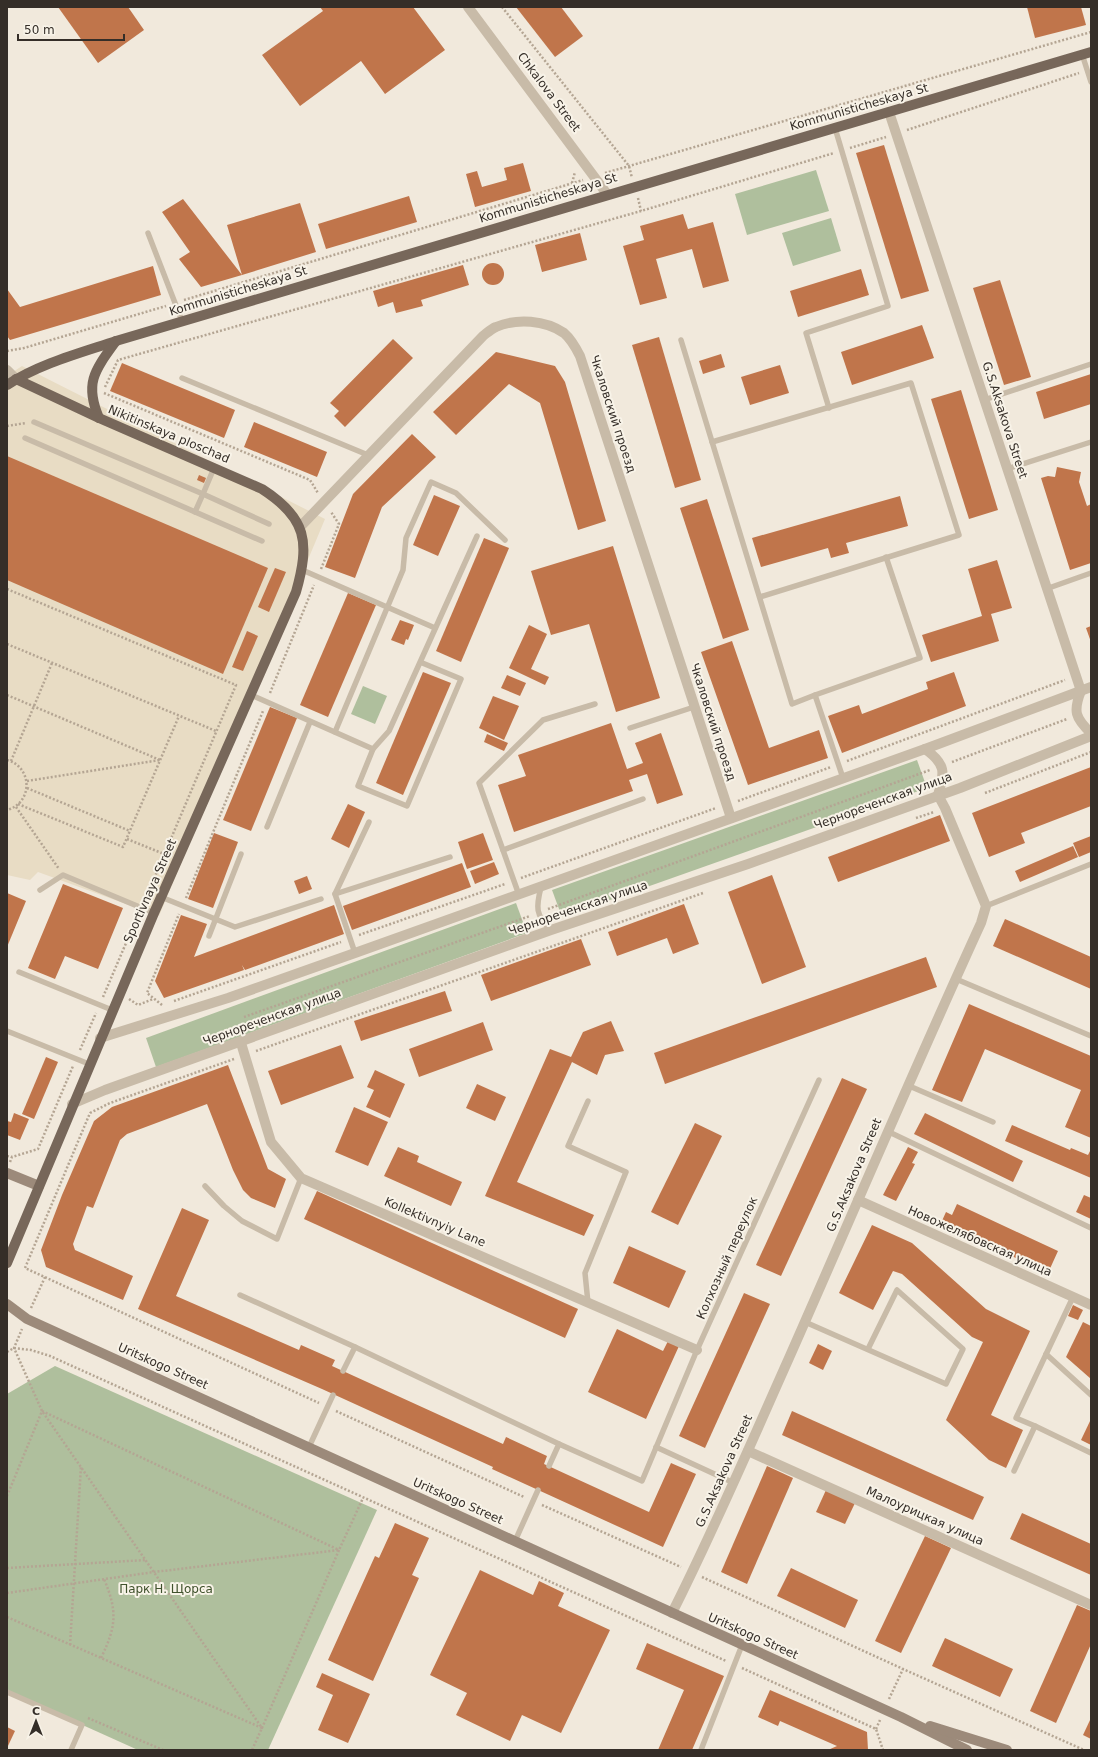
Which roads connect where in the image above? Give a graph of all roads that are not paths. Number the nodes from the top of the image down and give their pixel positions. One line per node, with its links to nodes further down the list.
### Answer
1 (468, 7): 6 (street, Chkalova Street)
2 (1086, 53): 3 (lane); 4 (main road, Kommunisticheskaya St)
3 (1091, 82)
4 (889, 112): 5 (main road, Kommunisticheskaya St); 16 (street, G.S.Aksakova Street)
5 (835, 128): 6 (main road, Kommunisticheskaya St); 17 (lane)
6 (607, 194): 8 (main road, Kommunisticheskaya St)
7 (148, 233): 8 (lane)
8 (182, 321): 10 (main road, Kommunisticheskaya St)
9 (681, 340): 21 (lane)
10 (116, 341): 14 (main road, Kommunisticheskaya St); 18 (main road)
11 (1091, 364): 16 (lane)
12 (7, 370): 14 (street)
13 (182, 378): 23 (lane)
14 (16, 379): 15 (main road, Kommunisticheskaya St); 18 (main road, Nikitinskaya ploschad)
15 (7, 385)
16 (984, 400): 25 (street, G.S.Aksakova Street)
17 (829, 408): 21 (lane); 33 (lane)
18 (98, 418): 24 (main road, Nikitinskaya ploschad)
19 (34, 422): 26 (lane)
20 (25, 438): 27 (lane)
21 (712, 442): 37 (lane)
22 (1091, 442): 25 (lane)
23 (368, 455): 29 (street, Чкаловский проезд); 46 (street, Чкаловский проезд)
24 (214, 468): 26 (lane); 29 (main road, Nikitinskaya ploschad)
25 (1007, 469): 36 (street, G.S.Aksakova Street)
26 (203, 494): 27 (lane); 28 (lane)
27 (195, 512): 32 (lane)
28 (269, 524)
29 (300, 527): 34 (main road, Sportivnaya Street)
30 (477, 536): 39 (lane)
31 (505, 540): 38 (lane)
32 (262, 541)
33 (886, 557): 37 (lane); 44 (lane)
34 (300, 569): 38 (lane); 43 (main road, Sportivnaya Street)
35 (1091, 573): 36 (lane)
36 (1046, 589): 42 (street, G.S.Aksakova Street)
37 (760, 597): 44 (lane)
38 (388, 607): 39 (lane); 49 (lane)
39 (436, 628): 40 (lane)
40 (420, 662): 52 (lane); 52 (lane)
41 (1091, 687): 42 (street)
42 (1080, 691): 50 (street); 53 (street)
43 (250, 695): 47 (lane); 68 (main road, Sportivnaya Street)
44 (815, 695): 54 (lane)
45 (595, 704): 60 (lane)
46 (694, 708): 48 (lane); 57 (street, Чкаловский проезд)
47 (310, 722): 49 (lane); 59 (lane)
48 (630, 728)
49 (335, 732): 52 (lane)
50 (1091, 733)
51 (1091, 736): 55 (street, Чернореченская улица)
52 (373, 749)
53 (925, 749): 54 (street); 55 (street)
54 (843, 778): 57 (street)
55 (938, 795): 70 (street); 73 (street, Чернореченская улица)
56 (643, 799): 60 (lane)
57 (731, 818): 64 (street)
58 (369, 822): 66 (lane)
59 (267, 827)
60 (503, 850): 67 (lane)
61 (241, 854): 72 (lane)
62 (450, 856): 66 (lane)
63 (1091, 864): 70 (lane)
64 (541, 887): 67 (street); 73 (lane)
65 (40, 890): 71 (lane)
66 (335, 894): 75 (lane)
67 (519, 895): 75 (street)
68 (161, 897): 71 (main road, Sportivnaya Street); 72 (lane)
69 (320, 899): 72 (lane)
70 (986, 906): 77 (street, G.S.Aksakova Street)
71 (154, 913): 78 (main road, Sportivnaya Street)
72 (216, 919): 74 (lane)
73 (551, 930): 82 (street, Чернореченская улица)
74 (209, 936)
75 (355, 953): 81 (street)
76 (19, 972): 78 (lane)
77 (956, 979): 80 (lane); 85 (street, G.S.Aksakova Street)
78 (112, 1010): 81 (main road, Sportivnaya Street)
79 (7, 1031): 83 (lane)
80 (1091, 1036)
81 (100, 1038): 83 (main road, Sportivnaya Street)
82 (241, 1042): 87 (street, Чернореченская улица); 91 (street, Kollektivnyiy Lane)
83 (89, 1064): 87 (main road, Sportivnaya Street)
84 (819, 1080): 105 (lane, Колхозный переулок)
85 (907, 1085): 88 (lane); 89 (street, G.S.Aksakova Street)
86 (588, 1101): 99 (lane)
87 (72, 1104): 92 (main road, Sportivnaya Street)
88 (993, 1122)
89 (887, 1131): 94 (street, G.S.Aksakova Street); 95 (lane)
90 (7, 1173): 92 (main road)
91 (301, 1178): 93 (lane); 99 (street, Kollektivnyiy Lane)
92 (39, 1186): 96 (main road, Sportivnaya Street)
93 (205, 1186)
94 (858, 1200): 98 (street, Новожелябовская улица); 102 (street, G.S.Aksakova Street)
95 (1091, 1228)
96 (7, 1263)
97 (240, 1295): 103 (lane)
98 (1073, 1297): 101 (street, Новожелябовская улица); 106 (lane)
99 (588, 1303): 105 (street, Kollektivnyiy Lane)
100 (7, 1304): 113 (main road, Uritskogo Street)
101 (1091, 1305)
102 (805, 1322): 104 (lane); 114 (street, G.S.Aksakova Street)
103 (354, 1347): 107 (lane); 111 (lane)
104 (868, 1349): 104 (lane)
105 (698, 1350): 112 (lane, Колхозный переулок)
106 (1046, 1354): 109 (lane); 110 (lane)
107 (343, 1371)
108 (333, 1395): 113 (lane)
109 (1091, 1395)
110 (1035, 1426): 115 (lane); 117 (lane)
111 (559, 1444): 112 (lane, Колхозный переулок); 116 (lane)
112 (656, 1446): 118 (lane)
113 (309, 1447): 120 (main road, Uritskogo Street)
114 (748, 1451): 118 (street, G.S.Aksakova Street); 121 (street, Малоурицкая улица)
115 (1091, 1453)
116 (549, 1466)
117 (1014, 1471)
118 (734, 1483): 122 (street, G.S.Aksakova Street)
119 (538, 1490): 120 (lane)
120 (515, 1541): 122 (main road, Uritskogo Street)
121 (1091, 1605)
122 (672, 1613): 123 (main road, Uritskogo Street)
123 (742, 1645): 125 (main road, Uritskogo Street); 127 (lane)
124 (7, 1692): 126 (lane)
125 (901, 1717): 128 (main road); 129 (main road)
126 (71, 1750)
127 (701, 1750)
128 (968, 1750)
129 (1007, 1750)

